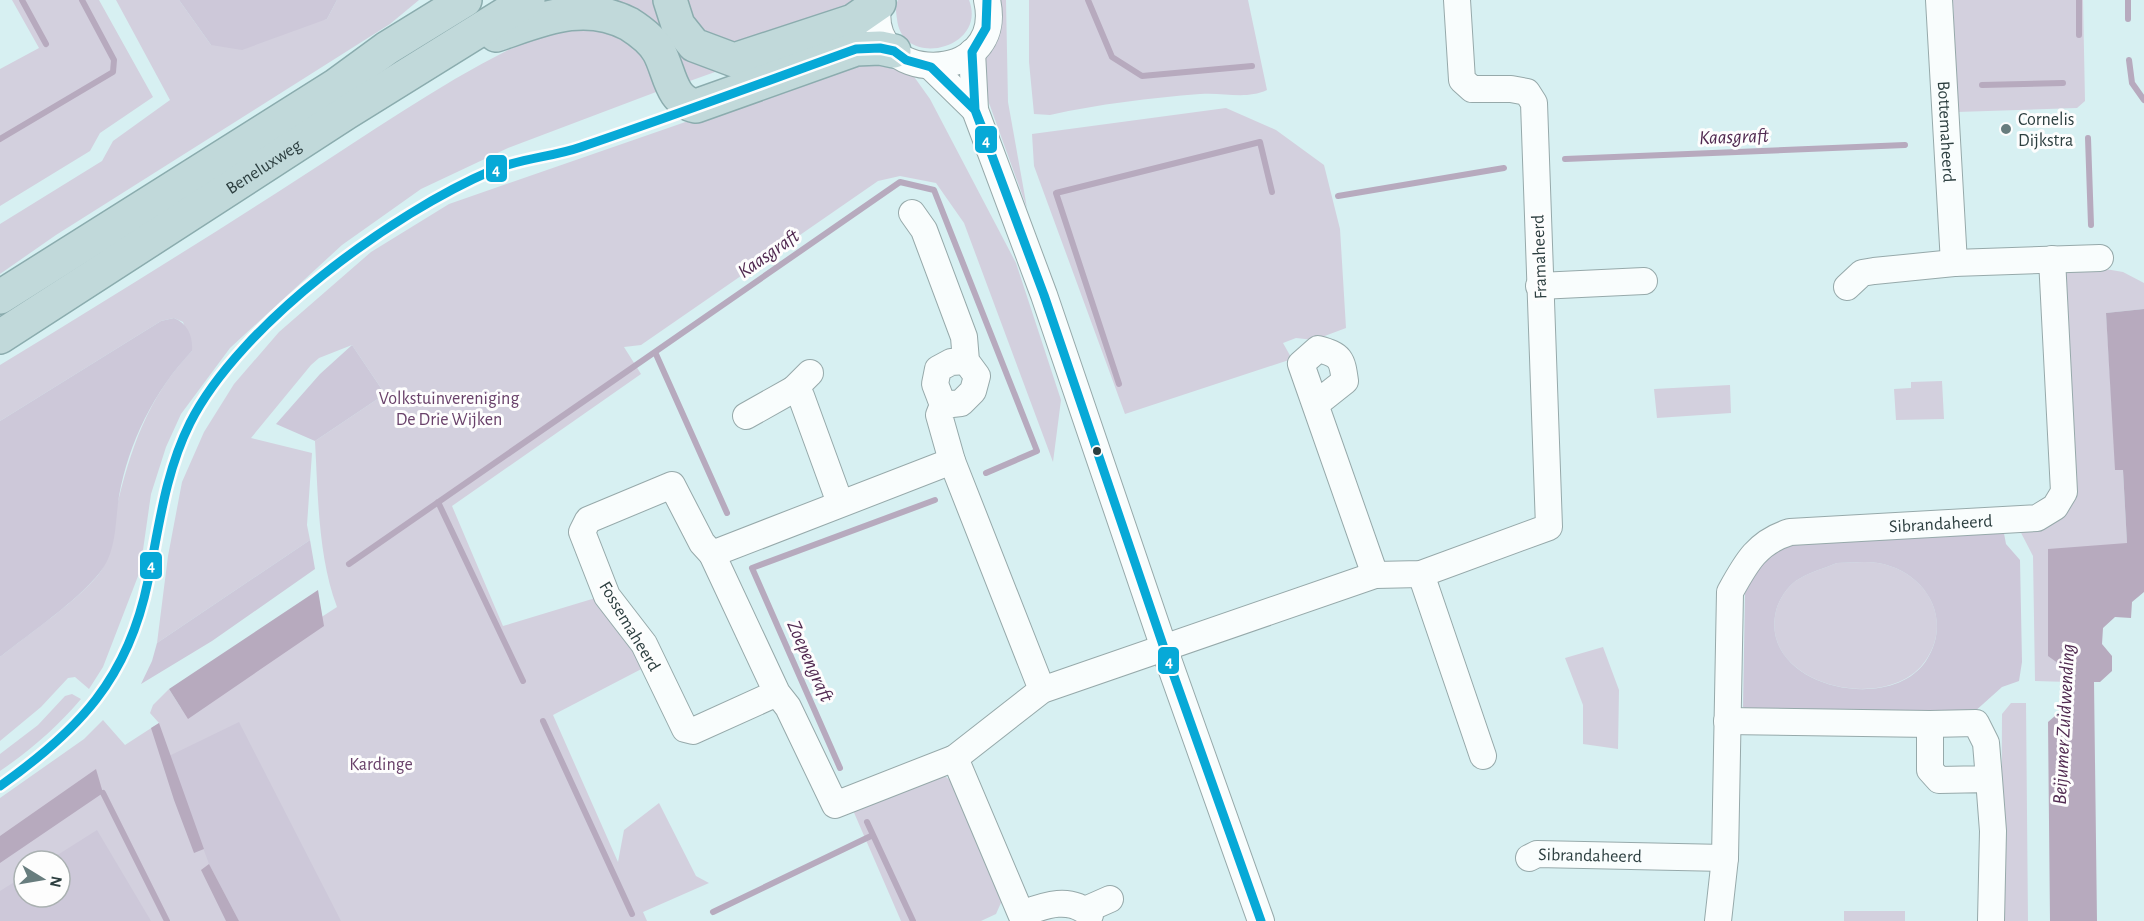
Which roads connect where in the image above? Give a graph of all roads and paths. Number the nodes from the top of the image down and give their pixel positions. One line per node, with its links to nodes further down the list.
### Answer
1 (435, 0): 9 (highway)
2 (465, 0): 9 (highway, Beneluxweg)
3 (528, 0): 12 (highway, Beneluxweg)
4 (670, 0): 8 (highway)
5 (987, 0): 11 (street)
6 (1457, 0): 20 (street, Framaheerd)
7 (1939, 0): 18 (street, Bottemaheerd)
8 (879, 2): 10 (street)
9 (387, 48): 22 (highway, Beneluxweg)
10 (894, 51): 12 (highway); 13 (street)
11 (972, 52): 13 (street); 14 (street)
12 (440, 54): 23 (highway, Beneluxweg)
13 (931, 67): 14 (street)
14 (975, 110): 31 (street)
15 (912, 213): 26 (street)
16 (2100, 258): 17 (street)
17 (2052, 259): 18 (street); 34 (street, Sibrandaheerd)
18 (1954, 263): 21 (street)
19 (1644, 281): 20 (street)
20 (1539, 286): 29 (street, Framaheerd)
21 (1847, 287)
22 (0, 297)
23 (0, 337)
24 (1316, 404): 30 (street)
25 (746, 416): 27 (street)
26 (952, 461): 27 (street); 32 (street)
27 (840, 503): 28 (street)
28 (712, 554): 33 (street, Fossemaheerd); 33 (street, Fossemaheerd)
29 (1421, 574): 30 (street, Framaheerd); 36 (street)
30 (1375, 575): 31 (street, Framaheerd)
31 (1164, 648): 32 (street, Fossemaheerd); 43 (street)
32 (1042, 690): 37 (street, Fossemaheerd)
33 (777, 693): 37 (street, Fossemaheerd)
34 (1727, 721): 35 (street); 40 (street, Sibrandaheerd)
35 (1930, 724): 38 (street); 38 (street)
36 (1483, 756)
37 (955, 759): 42 (street)
38 (1989, 779): 45 (street)
39 (1528, 858): 40 (street, Sibrandaheerd)
40 (1725, 858): 44 (street, Sibrandaheerd)
41 (1110, 899): 42 (street)
42 (1013, 918)
43 (1261, 921)
44 (1718, 921)
45 (1991, 921)

